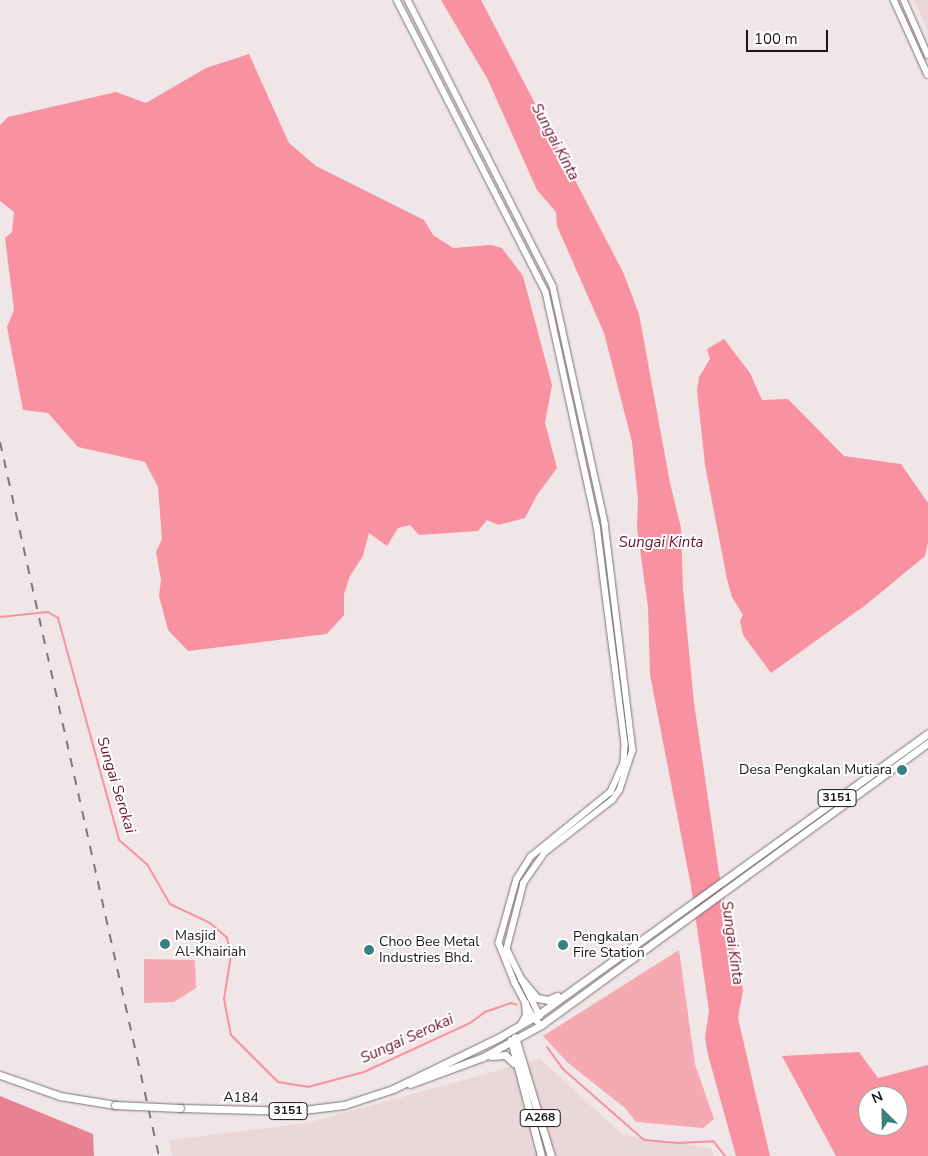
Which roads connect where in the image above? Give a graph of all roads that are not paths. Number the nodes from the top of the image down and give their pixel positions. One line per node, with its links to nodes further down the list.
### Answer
1 (397, 0): 12 (street)
2 (408, 0): 11 (street)
3 (894, 0): 6 (street)
4 (904, 0): 5 (street)
5 (928, 55)
6 (928, 75)
7 (928, 732): 10 (main road, 3151)
8 (928, 743): 9 (main road, 3151)
9 (673, 930): 10 (main road); 15 (main road, 3151)
10 (610, 964): 14 (main road, 3151); 15 (main road)
11 (516, 969): 12 (street); 13 (street)
12 (509, 973): 16 (street)
13 (521, 979): 14 (main road); 17 (street)
14 (580, 985): 17 (main road, 3151)
15 (582, 996): 18 (main road, 3151)
16 (525, 1003): 17 (street); 19 (main road)
17 (536, 1016): 18 (street); 19 (main road, 3151)
18 (541, 1024): 20 (main road, 3151)
19 (514, 1030): 21 (main road); 26 (main road, 3151)
20 (530, 1032): 21 (main road, 3151); 23 (main road)
21 (514, 1042): 22 (main road, 3151); 23 (main road); 24 (main road, A268)
22 (483, 1056): 24 (main road); 26 (main road, 3151)
23 (523, 1056): 28 (main road, A268)
24 (518, 1073): 27 (main road, A268)
25 (0, 1076): 26 (main road, A184 / 3151, bridge)
26 (393, 1089)
27 (541, 1156)
28 (551, 1156)

